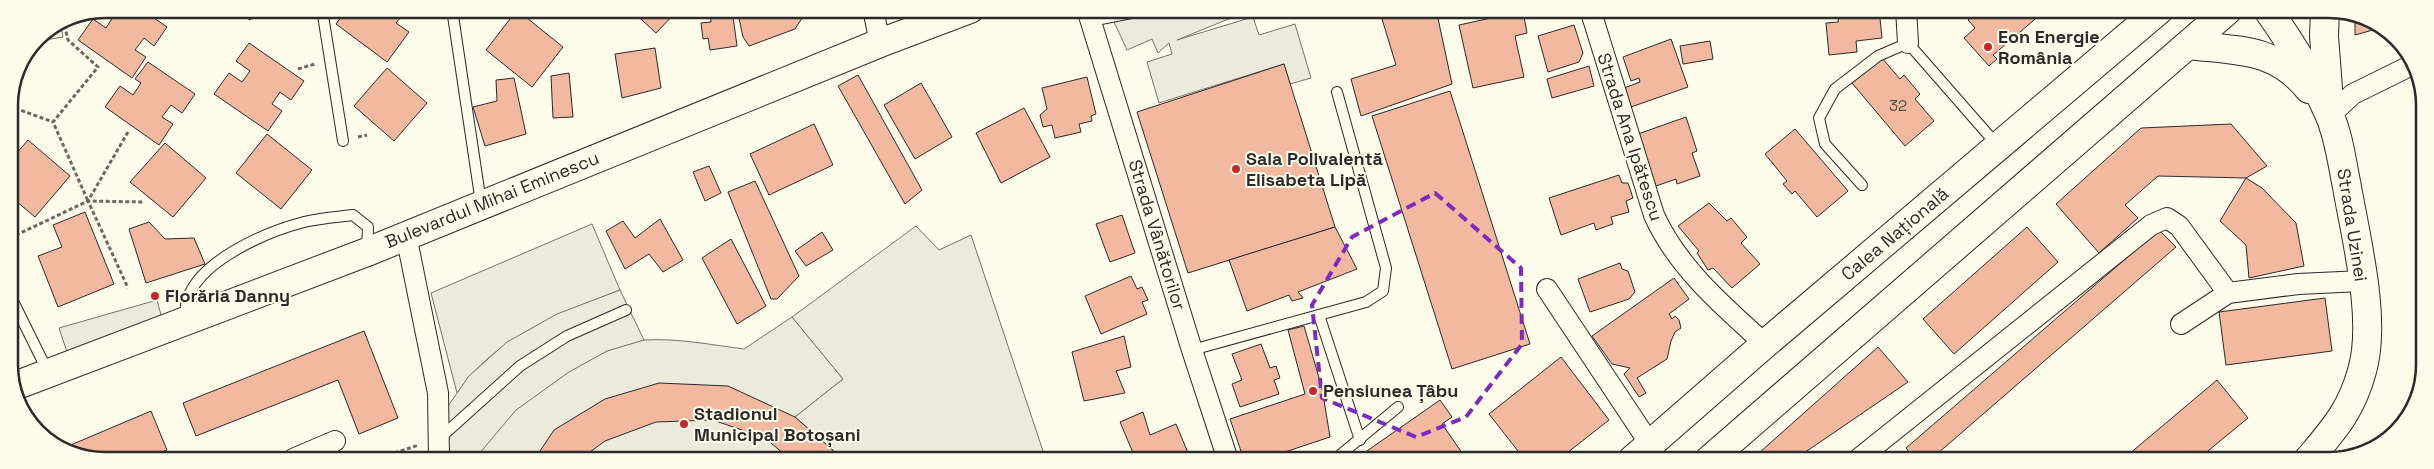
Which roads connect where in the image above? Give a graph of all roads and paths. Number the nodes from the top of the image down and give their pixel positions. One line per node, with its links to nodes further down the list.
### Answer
1 (323, 18): 22 (lane)
2 (453, 18): 27 (lane)
3 (875, 18): 13 (street)
4 (946, 18): 13 (main road, Bulevardul Mihai Eminescu)
5 (1090, 18): 41 (street, Strada Vânătorilor)
6 (1593, 18): 40 (street, Strada Ana Ipătescu)
7 (1906, 18): 14 (street)
8 (2150, 18): 23 (main road, Calea Națională)
9 (2219, 18): 15 (main road)
10 (2274, 18): 19 (main road, Strada Uzinei)
11 (2325, 18): 19 (main road)
12 (66, 27): 20 (path)
13 (880, 43): 27 (main road, Bulevardul Mihai Eminescu)
14 (1908, 43): 23 (lane); 24 (lane)
15 (2188, 45): 19 (main road); 54 (main road)
16 (2408, 67): 19 (street)
17 (1337, 92): 37 (lane)
18 (18, 109): 20 (path)
19 (2330, 115): 31 (main road, Strada Uzinei)
20 (53, 122): 25 (path)
21 (128, 132): 25 (path)
22 (343, 141)
23 (1999, 147): 40 (main road, Calea Națională)
24 (1862, 185)
25 (88, 201): 26 (path); 28 (path); 32 (path)
26 (143, 202)
27 (482, 204): 29 (main road, Bulevardul Mihai Eminescu)
28 (18, 234)
29 (406, 235): 30 (main road, Bulevardul Mihai Eminescu); 45 (street)
30 (367, 252): 38 (main road, Bulevardul Mihai Eminescu); 38 (lane)
31 (2362, 281): 34 (street); 56 (main road, Strada Uzinei)
32 (128, 288)
33 (1546, 289): 53 (street)
34 (2228, 293): 39 (street); 55 (street)
35 (18, 310): 42 (lane)
36 (626, 310): 45 (lane)
37 (1319, 315): 41 (lane); 46 (lane)
38 (189, 321): 42 (main road, Bulevardul Mihai Eminescu)
39 (2180, 324)
40 (1765, 344): 53 (main road, Calea Națională)
41 (1192, 350): 51 (street, Strada Vânătorilor)
42 (48, 372): 43 (main road, Bulevardul Mihai Eminescu)
43 (20, 384)
44 (1398, 407): 46 (lane)
45 (439, 438): 49 (path); 50 (street)
46 (1360, 440): 52 (lane)
47 (335, 441): 48 (street)
48 (311, 452)
49 (399, 452)
50 (439, 452)
51 (1225, 452)
52 (1344, 452)
53 (1641, 452)
54 (1718, 452)
55 (1867, 452)
56 (2321, 452)

